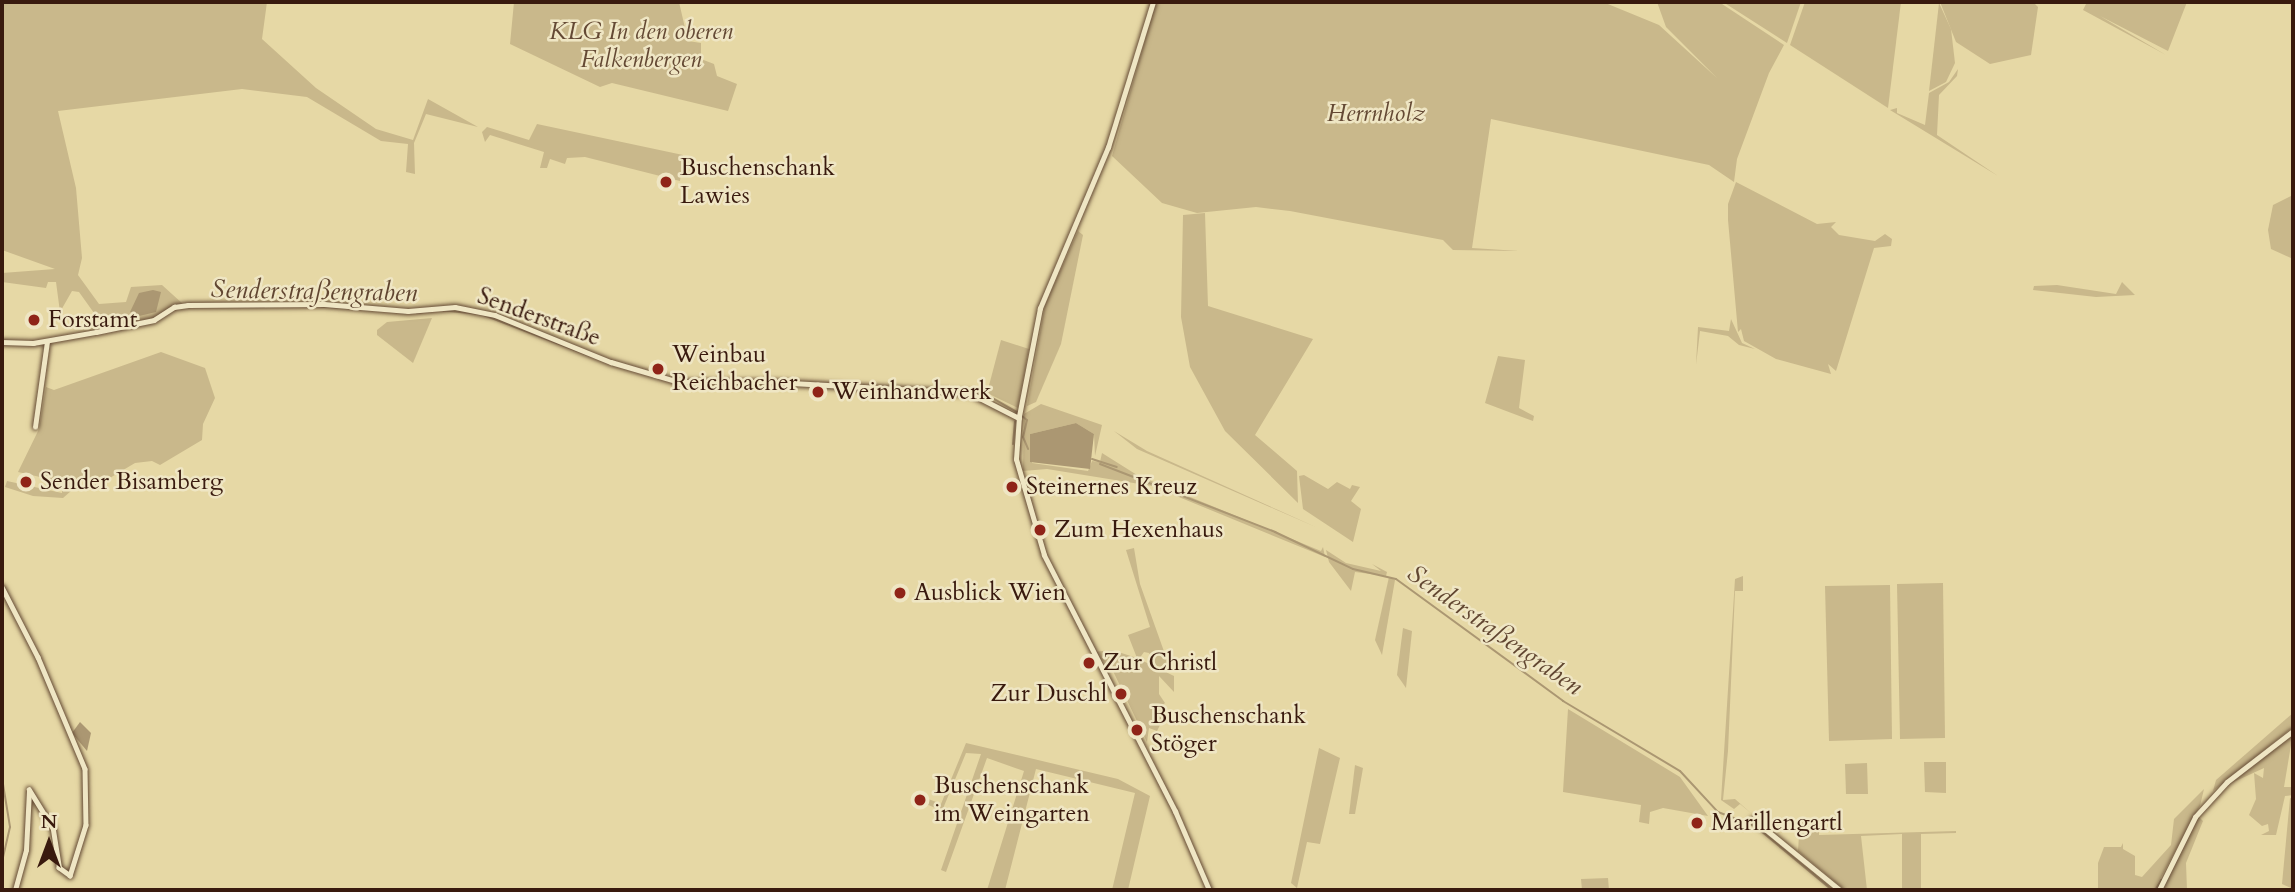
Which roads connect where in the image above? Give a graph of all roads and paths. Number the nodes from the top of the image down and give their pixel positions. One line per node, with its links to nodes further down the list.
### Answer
1 (1153, 2): 4 (street)
2 (47, 341): 3 (street, Senderstraße); 4 (street, Senderstraße); 5 (street)
3 (2, 342)
4 (1020, 415): 10 (street)
5 (35, 427)
6 (2, 587): 9 (street)
7 (2293, 731): 12 (street)
8 (1753, 819): 11 (street)
9 (15, 890)
10 (1209, 890)
11 (1840, 890)
12 (2159, 890)

